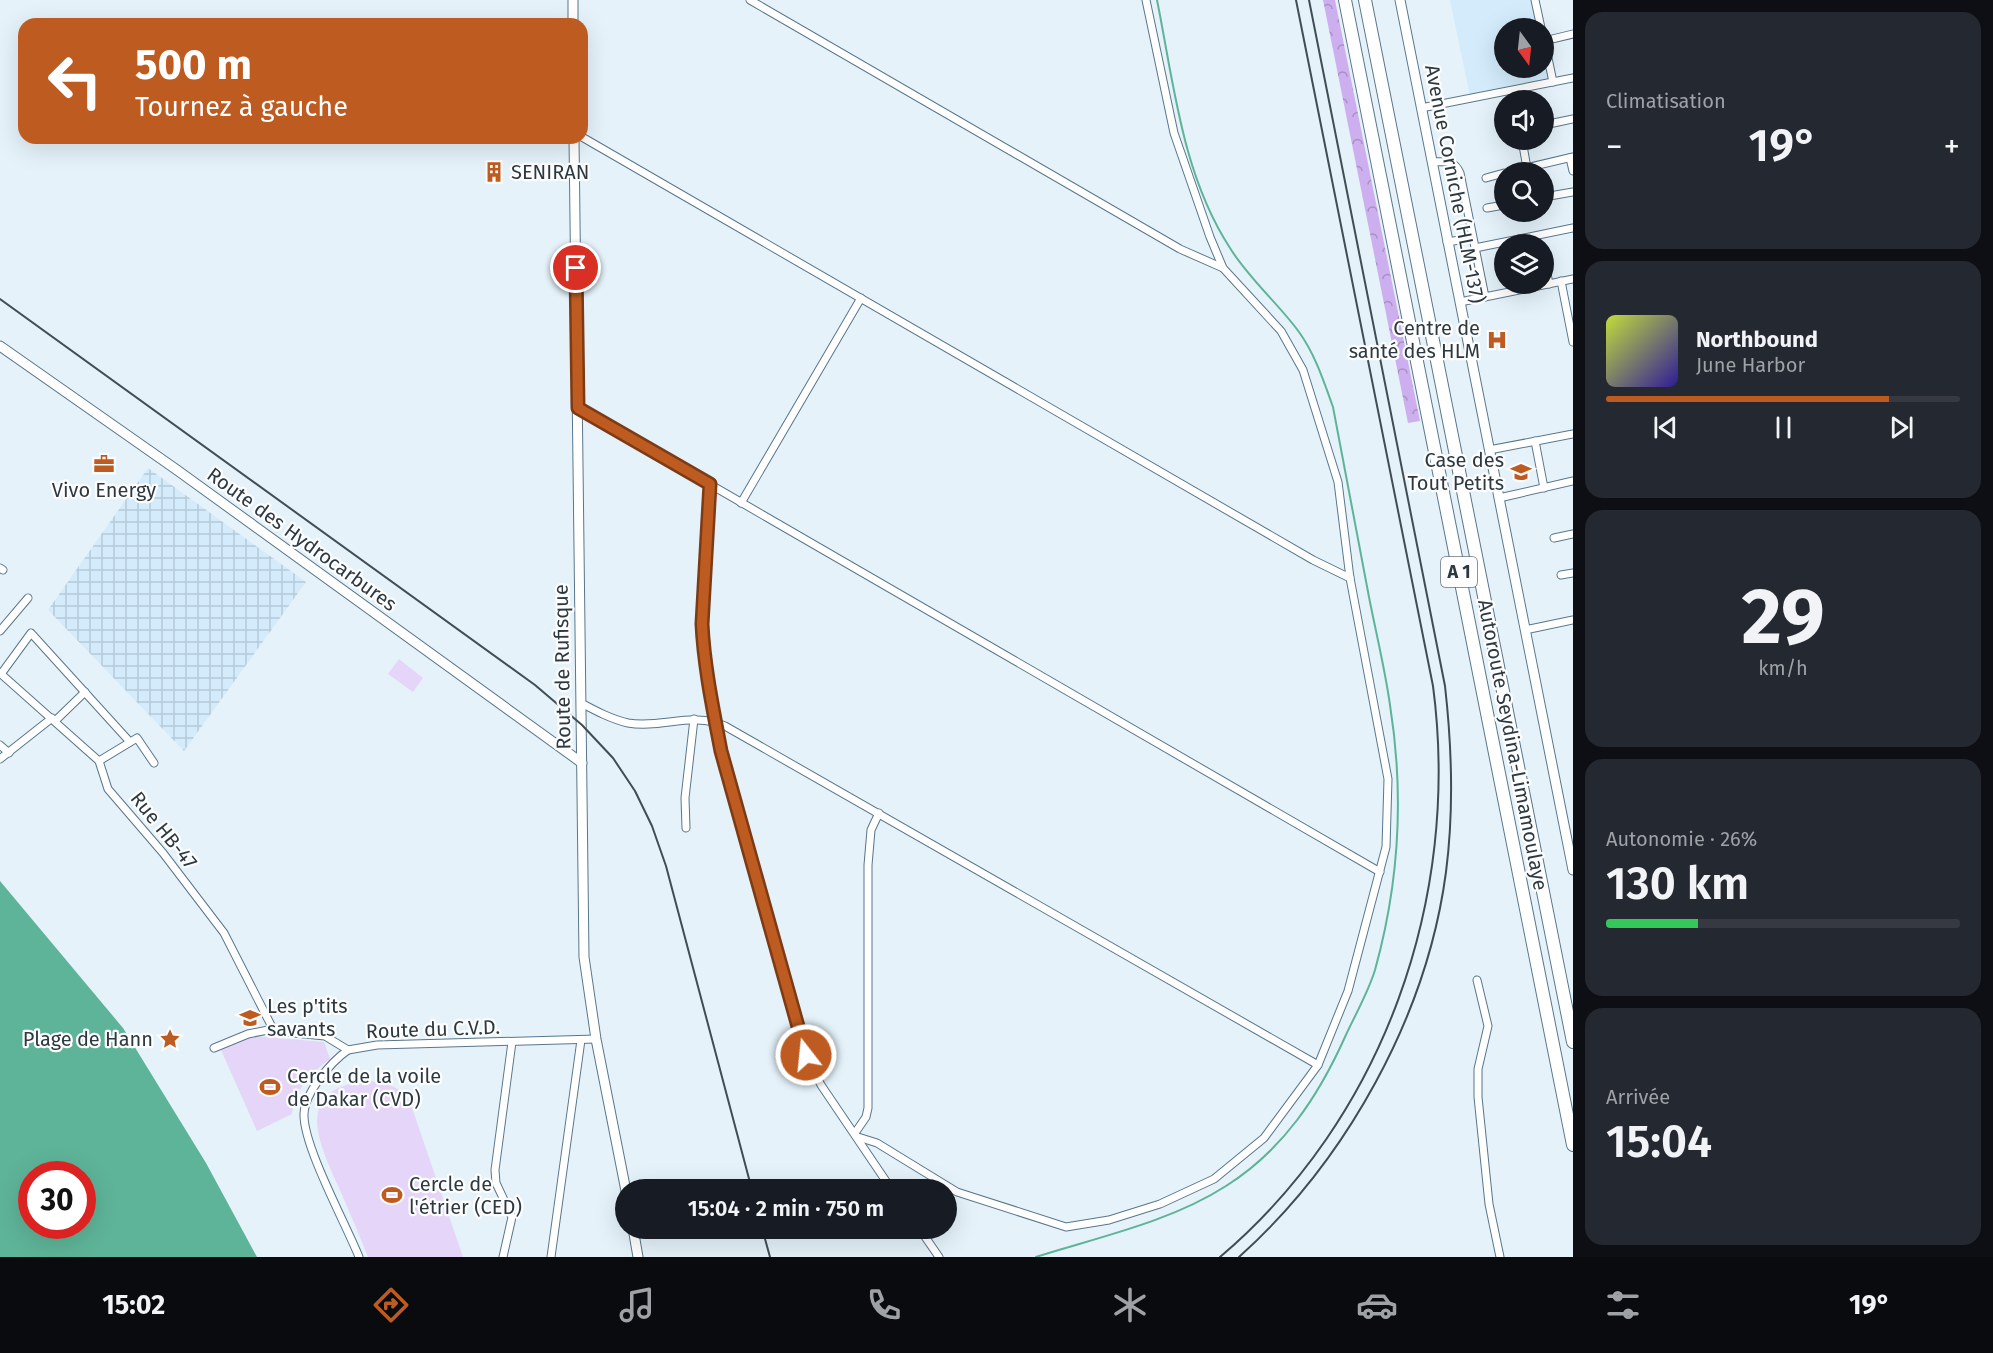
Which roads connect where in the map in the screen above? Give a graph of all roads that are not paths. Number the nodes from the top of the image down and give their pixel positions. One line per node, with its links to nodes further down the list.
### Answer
1 (573, 0): 8 (street)
2 (750, 0): 36 (street)
3 (1146, 0): 36 (street)
4 (1345, 0): 93 (highway, Autoroute Seydina-Limamoulaye / A 1)
5 (1365, 0): 88 (highway, Autoroute Seydina-Limamoulaye / A 1)
6 (1400, 0): 15 (street, Avenue Corniche (HLM-137))
7 (1535, 0): 9 (street)
8 (573, 18)
9 (1539, 18)
10 (1573, 34): 11 (street)
11 (1554, 38)
12 (1552, 78): 14 (street)
13 (1573, 78): 14 (street)
14 (1553, 82): 15 (street)
15 (1421, 108): 21 (street, Avenue Corniche (HLM-137))
16 (1573, 119): 17 (street)
17 (1554, 124)
18 (588, 140): 41 (street)
19 (574, 144): 47 (street, Route de Rufisque)
20 (1572, 158): 22 (street); 23 (street)
21 (1432, 162): 32 (street); 33 (street, Avenue Corniche (HLM-137))
22 (1554, 163)
23 (1573, 171)
24 (1494, 176): 25 (street)
25 (1486, 178)
26 (1573, 192): 27 (street)
27 (1554, 195)
28 (1494, 207): 29 (street)
29 (1487, 208)
30 (1573, 228): 31 (street)
31 (1544, 234)
32 (1472, 238): 33 (street); 35 (street)
33 (1448, 242): 43 (street, Avenue Corniche (HLM-137))
34 (1494, 244): 35 (street)
35 (1474, 248): 42 (street)
36 (1223, 268): 60 (street)
37 (1573, 279): 38 (street)
38 (1561, 281): 39 (street); 44 (street)
39 (1554, 283)
40 (1500, 294): 42 (street)
41 (861, 297): 55 (street); 60 (street)
42 (1485, 297): 43 (street)
43 (1460, 302): 50 (street, Avenue Corniche (HLM-137))
44 (1571, 322): 45 (street)
45 (1573, 342)
46 (0, 346): 78 (street, Route des Hydrocarbures)
47 (578, 408): 52 (street); 68 (street, Route de Rufisque)
48 (1573, 434): 49 (street)
49 (1535, 441): 50 (street); 53 (street)
50 (1489, 450): 54 (street, Avenue Corniche (HLM-137))
51 (1573, 481): 53 (street)
52 (710, 484): 55 (street); 71 (street)
53 (1544, 488): 54 (street)
54 (1499, 498): 64 (street, Avenue Corniche (HLM-137))
55 (741, 503): 82 (street)
56 (1573, 534): 57 (street)
57 (1554, 538)
58 (1573, 573): 59 (street)
59 (1561, 575)
60 (1350, 578): 82 (street)
61 (28, 598): 63 (street)
62 (1573, 620): 64 (street)
63 (1, 629)
64 (1525, 630): 81 (street, Avenue Corniche (HLM-137))
65 (2, 675): 66 (street); 67 (street); 70 (street, Rue HB-47)
66 (0, 685)
67 (86, 692): 70 (street); 72 (street)
68 (581, 703): 69 (street); 78 (street, Route de Rufisque)
69 (694, 719): 71 (street); 80 (street)
70 (54, 720): 74 (street); 76 (street, Rue HB-47)
71 (715, 721): 79 (street); 92 (street)
72 (134, 740): 76 (street); 77 (street)
73 (0, 745): 74 (street)
74 (9, 753): 75 (street)
75 (0, 759)
76 (99, 761): 84 (street, Rue HB-47)
77 (154, 763)
78 (582, 763): 85 (street, Route de Rufisque)
79 (879, 813): 91 (street); 92 (street)
80 (686, 828)
81 (1573, 870)
82 (1380, 872): 91 (street)
83 (1477, 980): 103 (street)
84 (274, 1030): 89 (street, Route du C.V.D.); 90 (street, Route du C.V.D.)
85 (596, 1038): 86 (street, Route du C.V.D.); 94 (street, Route de Rufisque)
86 (581, 1040): 87 (street, Route du C.V.D.); 100 (street)
87 (512, 1042): 90 (street, Route du C.V.D.); 99 (street)
88 (1573, 1042)
89 (214, 1048)
90 (348, 1050): 98 (street)
91 (1317, 1065): 92 (street)
92 (856, 1135): 95 (street)
93 (1573, 1145)
94 (624, 1179)
95 (885, 1179)
96 (635, 1239): 101 (street)
97 (927, 1239): 102 (street)
98 (359, 1257)
99 (503, 1257)
100 (551, 1257)
101 (638, 1257)
102 (939, 1257)
103 (1500, 1257)

